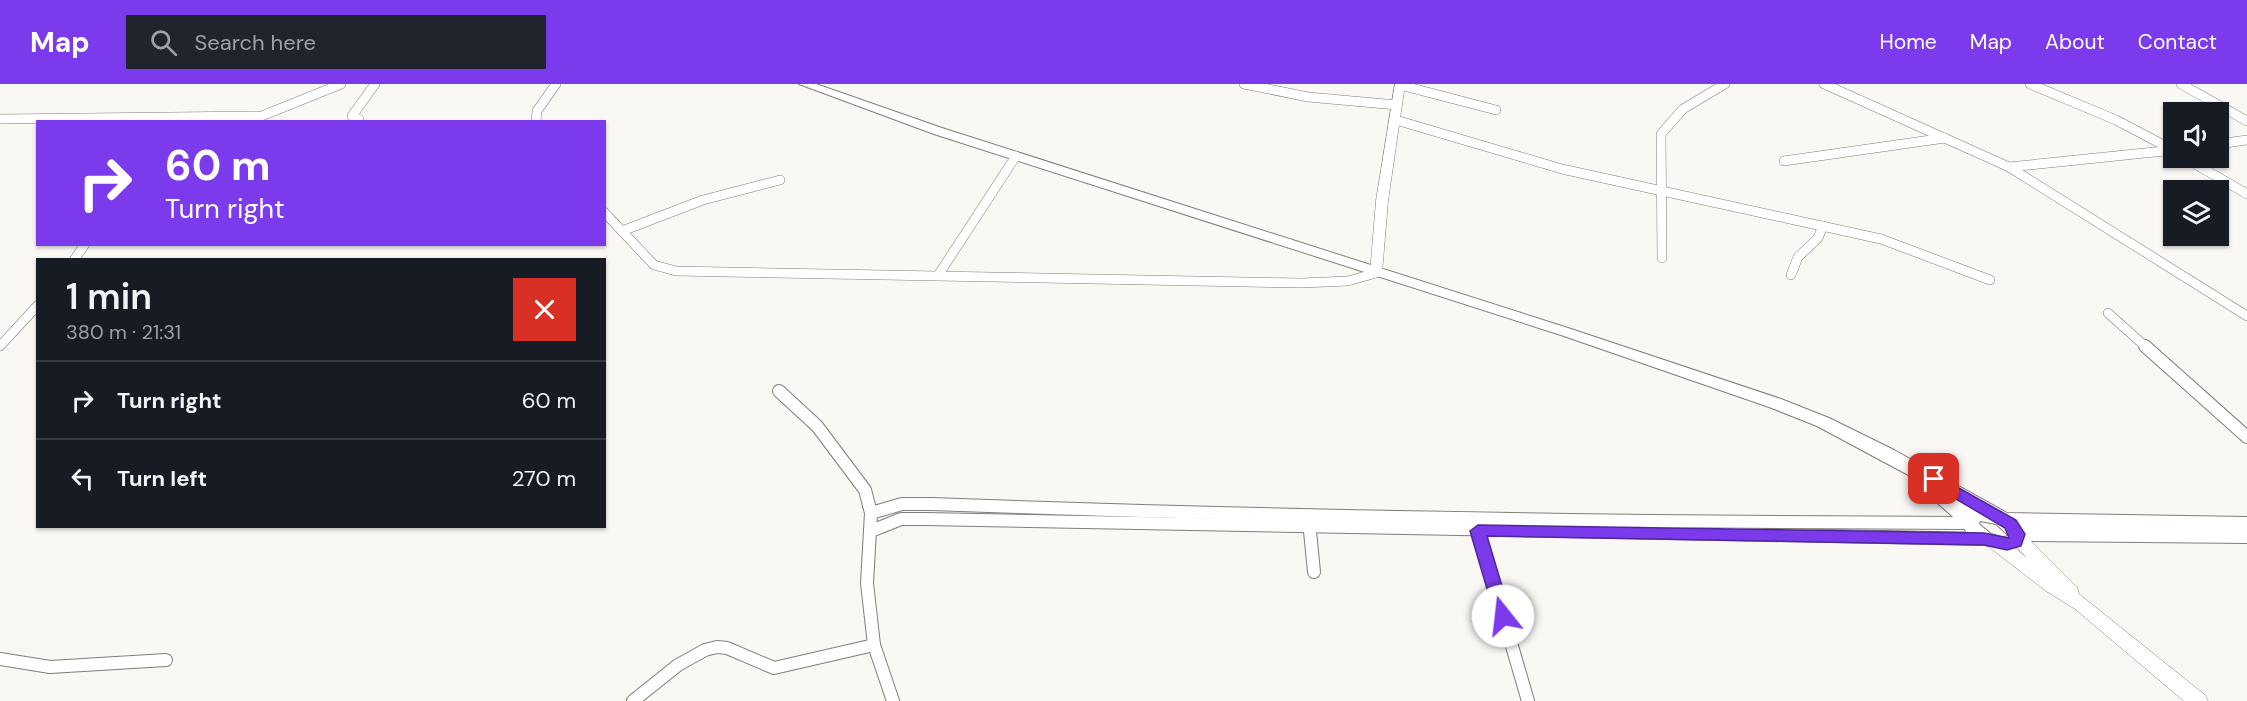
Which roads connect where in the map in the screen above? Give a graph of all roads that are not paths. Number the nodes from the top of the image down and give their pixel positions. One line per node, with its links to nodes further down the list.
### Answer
1 (341, 84): 15 (street)
2 (375, 84): 16 (street)
3 (556, 84): 17 (street)
4 (1244, 84): 11 (street)
5 (1725, 84): 30 (street)
6 (1824, 84): 20 (street)
7 (2030, 84): 23 (street)
8 (2181, 84): 19 (street)
9 (813, 85): 25 (main road)
10 (1400, 85): 12 (street); 13 (street)
11 (1274, 88): 12 (street)
12 (1397, 105): 18 (street)
13 (1496, 110)
14 (0, 119): 15 (street)
15 (254, 119)
16 (359, 119)
17 (536, 120)
18 (1396, 120): 30 (street); 36 (street)
19 (2247, 121)
20 (1945, 138): 26 (street); 27 (street)
21 (2247, 140): 22 (street)
22 (2229, 142)
23 (2163, 145)
24 (2163, 151): 27 (street)
25 (1016, 156): 36 (main road); 37 (street)
26 (1784, 161)
27 (2009, 167): 42 (street)
28 (2202, 168): 31 (street)
29 (780, 180): 34 (street)
30 (1663, 192): 33 (street); 35 (street)
31 (2247, 194)
32 (606, 214): 34 (street)
33 (1823, 226): 38 (street); 39 (street)
34 (622, 231): 37 (street)
35 (1662, 258)
36 (1376, 273): 37 (street); 46 (main road)
37 (939, 274)
38 (1791, 275)
39 (1990, 280)
40 (36, 307): 43 (street)
41 (2108, 313): 45 (street)
42 (2247, 316)
43 (0, 346)
44 (779, 391): 47 (street)
45 (2247, 437)
46 (1899, 460): 52 (main road); 53 (main road)
47 (871, 513): 50 (street); 57 (street)
48 (1308, 514): 49 (street); 50 (street); 55 (street)
49 (1366, 515): 51 (street); 56 (street)
50 (1102, 517): 55 (street); 57 (street)
51 (1474, 517): 53 (street); 58 (street)
52 (1997, 517): 53 (main road); 54 (main road); 59 (main road)
53 (1969, 522): 61 (main road)
54 (2247, 524)
55 (1310, 528): 56 (street); 62 (street)
56 (1369, 528): 58 (street)
57 (871, 531): 64 (street)
58 (1478, 531): 61 (street); 69 (street)
59 (2018, 536): 60 (main road); 61 (main road); 63 (main road)
60 (2247, 536)
61 (1989, 541): 63 (main road)
62 (1314, 572)
63 (2081, 604): 70 (main road)
64 (874, 645): 67 (street); 68 (street)
65 (0, 659): 66 (street)
66 (166, 660)
67 (633, 701)
68 (892, 701)
69 (1528, 701)
70 (2198, 701)

